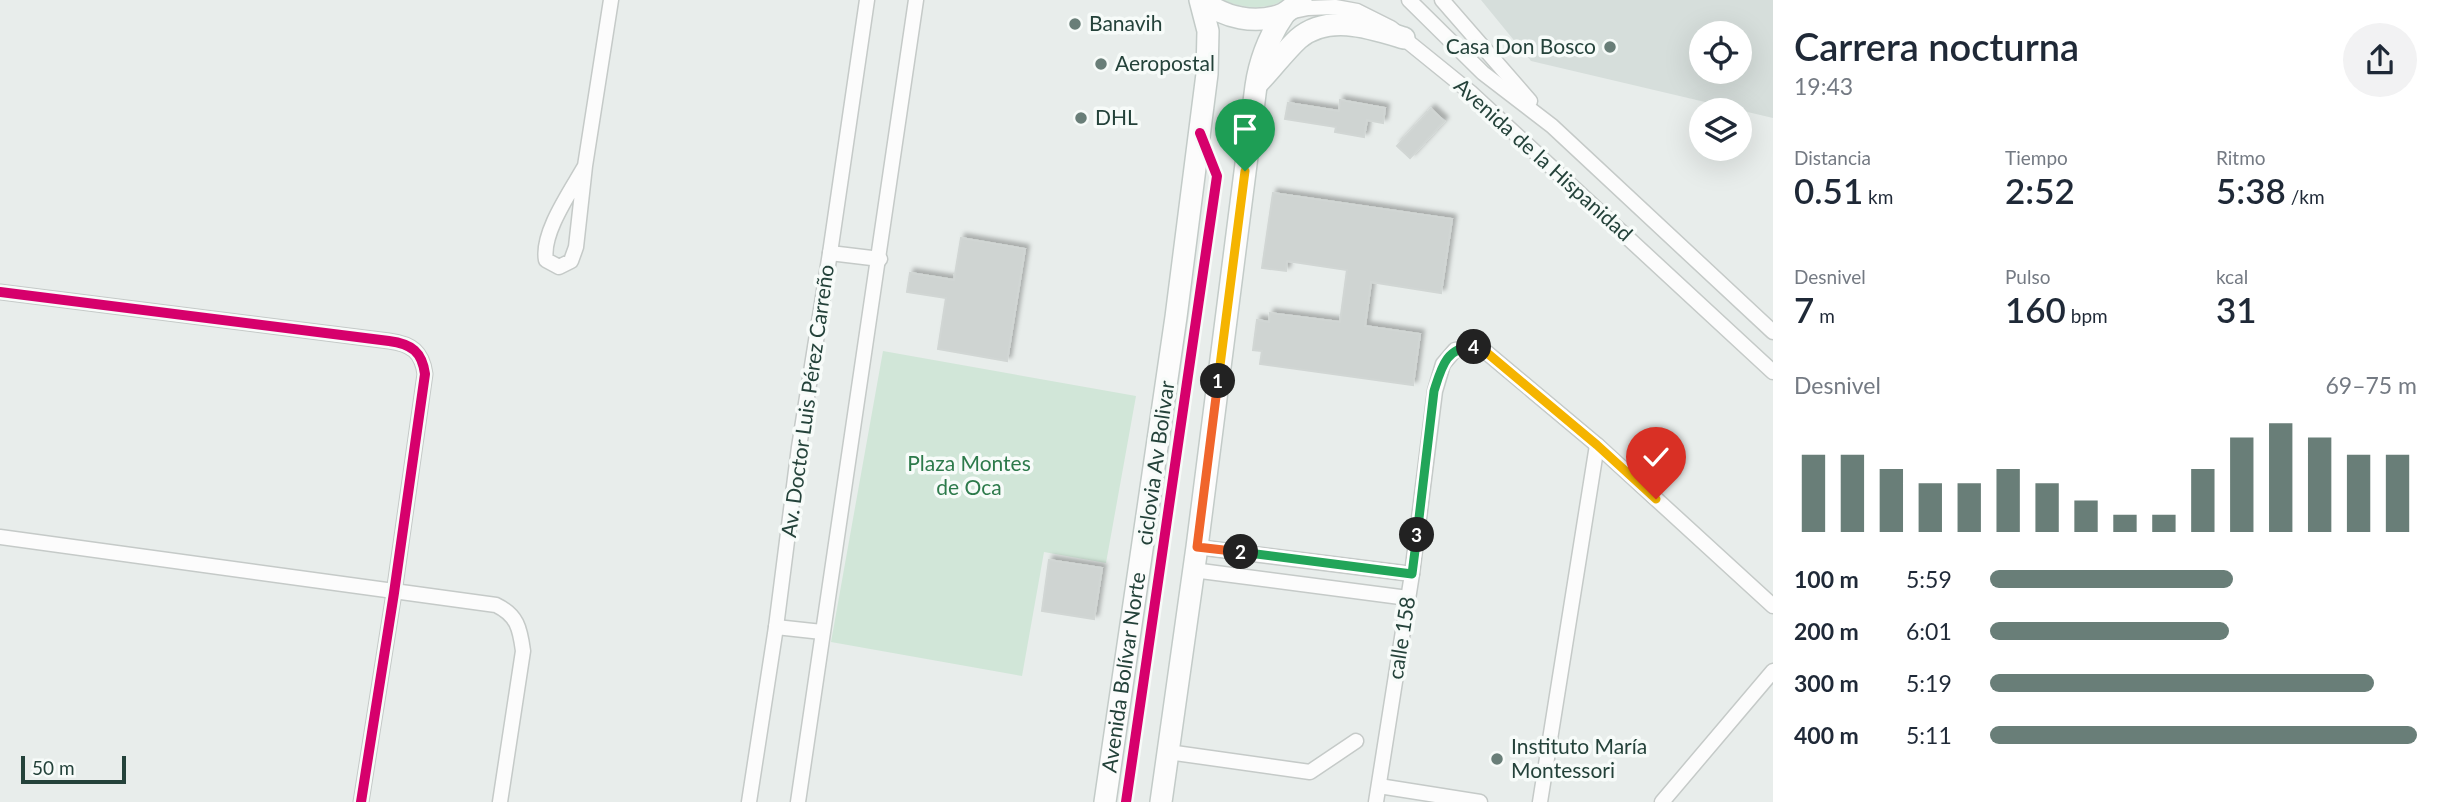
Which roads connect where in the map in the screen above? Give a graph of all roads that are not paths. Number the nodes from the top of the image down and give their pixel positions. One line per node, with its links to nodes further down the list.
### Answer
1 (611, 0): 11 (street)
2 (867, 0): 12 (street, Av. Doctor Luis Pérez Carreño)
3 (916, 0): 13 (street)
4 (1201, 0): 7 (main road); 35 (main road, Avenida Bolívar Norte)
5 (1409, 0): 10 (street, Avenida de la Hispanidad)
6 (1442, 0): 10 (street)
7 (1293, 7): 8 (street, Avenida de la Hispanidad); 9 (main road)
8 (1404, 38): 9 (main road); 16 (street, Avenida de la Hispanidad)
9 (1256, 86): 19 (main road)
10 (1552, 126): 15 (street, Avenida de la Hispanidad)
11 (585, 166): 11 (street)
12 (830, 253): 13 (street); 25 (street, Av. Doctor Luis Pérez Carreño)
13 (880, 258): 26 (street)
14 (0, 292): 22 (street)
15 (1773, 332)
16 (1773, 372)
17 (1597, 445): 21 (street, calle 158); 24 (street, calle 158); 39 (street)
18 (0, 537): 22 (street)
19 (1197, 547): 20 (main road); 21 (street)
20 (1193, 570): 23 (street); 29 (main road)
21 (1412, 574): 23 (street, calle 158)
22 (394, 593): 31 (street); 32 (street)
23 (1408, 598): 30 (street, calle 158)
24 (1773, 606)
25 (776, 626): 26 (street); 33 (street, Av. Doctor Luis Pérez Carreño)
26 (822, 632): 34 (street)
27 (1773, 671): 40 (street)
28 (1356, 741): 29 (street)
29 (1168, 752): 36 (main road)
30 (1379, 786): 37 (street, calle 158); 38 (street)
31 (361, 802)
32 (500, 802)
33 (749, 802)
34 (798, 802)
35 (1105, 802)
36 (1161, 802)
37 (1376, 802)
38 (1480, 802)
39 (1540, 802)
40 (1662, 802)

